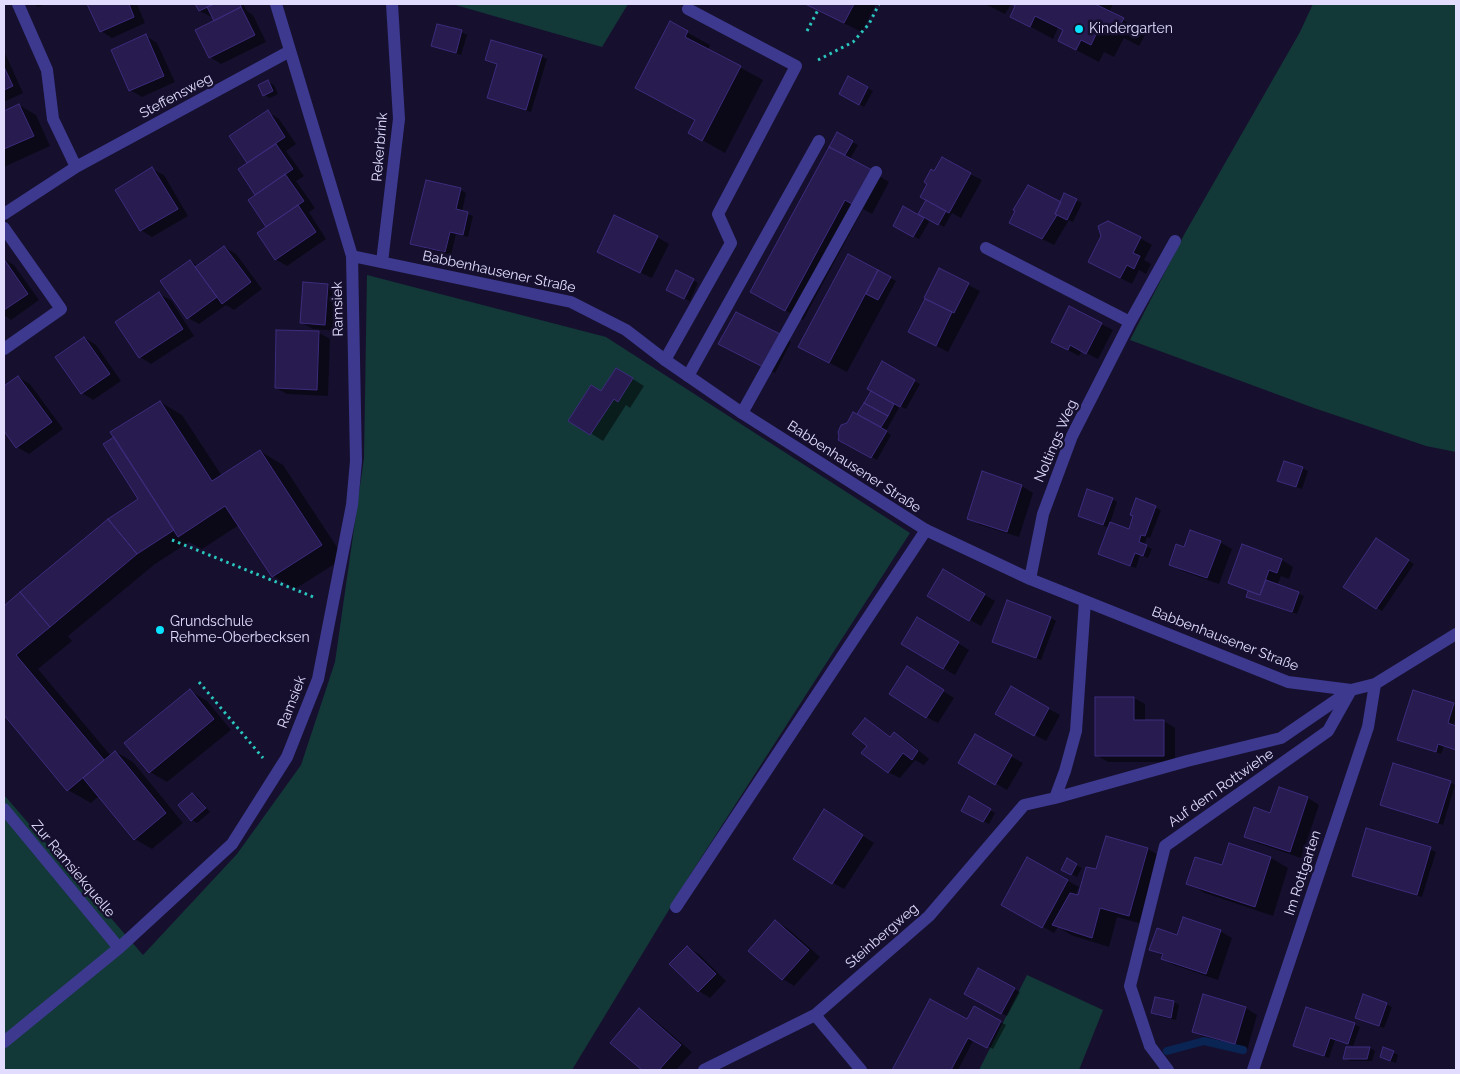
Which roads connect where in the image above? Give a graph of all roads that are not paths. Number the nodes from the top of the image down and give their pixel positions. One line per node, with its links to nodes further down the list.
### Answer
1 (18, 4): 7 (street)
2 (276, 4): 5 (street)
3 (392, 4): 14 (street, Rekerbrink)
4 (688, 9): 17 (street)
5 (290, 51): 7 (street, Steffensweg); 13 (street)
6 (819, 141): 18 (street)
7 (76, 167): 9 (street, Steffensweg)
8 (876, 172): 19 (street)
9 (4, 214)
10 (4, 228): 16 (street)
11 (1175, 242): 15 (street, Noltings Weg)
12 (986, 248): 15 (street)
13 (352, 256): 14 (street, Babbenhausener Straße); 29 (street, Ramsiek)
14 (382, 262): 17 (street, Babbenhausener Straße)
15 (1130, 322): 21 (street, Noltings Weg)
16 (4, 348)
17 (665, 360): 18 (street, Babbenhausener Straße)
18 (688, 376): 19 (street, Babbenhausener Straße)
19 (742, 413): 20 (street, Babbenhausener Straße)
20 (926, 530): 21 (street, Babbenhausener Straße); 28 (street, Babbenhausener Straße)
21 (1030, 579): 22 (street, Babbenhausener Straße)
22 (1085, 600): 25 (street, Babbenhausener Straße); 26 (street)
23 (1456, 634): 24 (street, Babbenhausener Straße)
24 (1375, 684): 25 (street, Babbenhausener Straße); 35 (street, Im Rottgarten)
25 (1351, 690): 26 (street, Steinbergweg); 34 (street, Auf dem Rottwiehe)
26 (1055, 798): 30 (street, Steinbergweg)
27 (4, 809): 29 (street, Zur Ramsiekquelle)
28 (676, 907)
29 (119, 948): 31 (street, Ramsiek)
30 (815, 1015): 32 (street, Steinbergweg); 33 (street)
31 (4, 1042)
32 (704, 1070)
33 (861, 1070)
34 (1168, 1070)
35 (1253, 1070)

